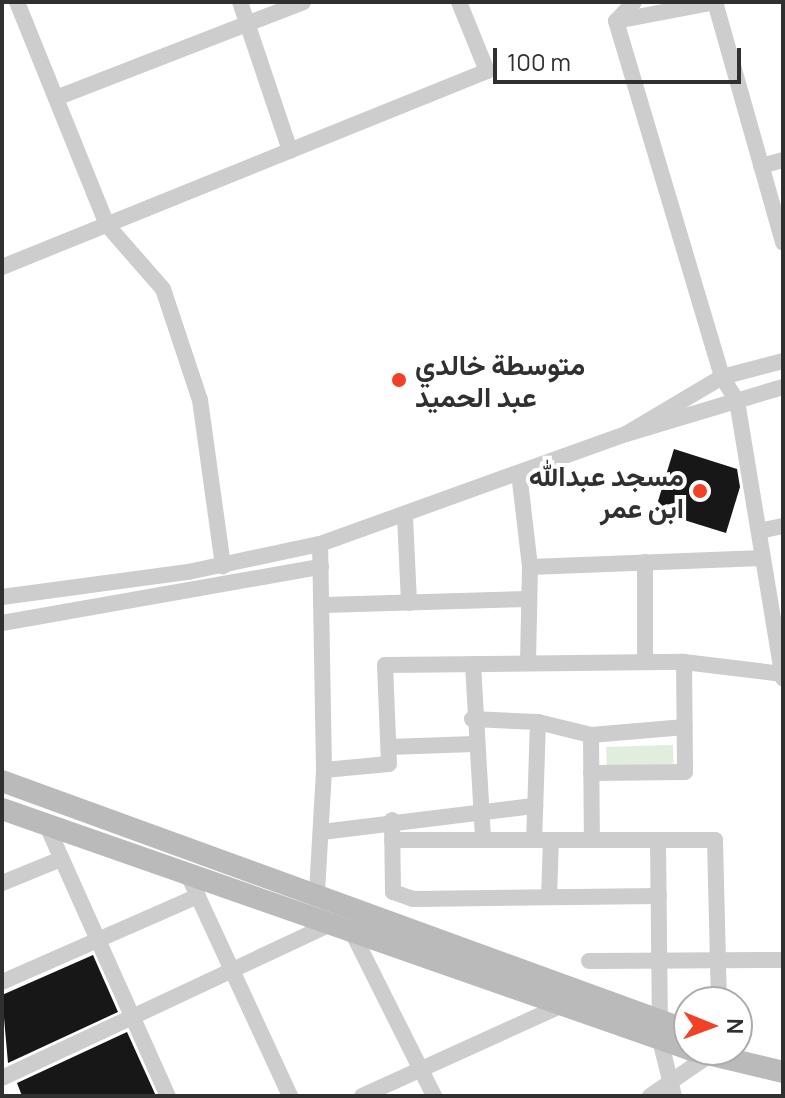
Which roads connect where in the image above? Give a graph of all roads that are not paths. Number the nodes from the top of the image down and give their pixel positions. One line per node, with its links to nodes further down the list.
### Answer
1 (17, 2): 9 (street)
2 (240, 2): 8 (street)
3 (303, 2): 8 (street)
4 (459, 2): 10 (street)
5 (634, 2): 7 (street)
6 (716, 2): 7 (street); 12 (street)
7 (616, 21): 17 (street)
8 (248, 25): 9 (street); 10 (street)
9 (56, 98): 13 (street)
10 (290, 151): 13 (street)
11 (783, 160): 12 (street)
12 (761, 166): 14 (street)
13 (107, 225): 15 (street); 28 (street)
14 (783, 243)
15 (2, 267)
16 (783, 361): 17 (street)
17 (722, 377): 19 (street); 20 (street)
18 (783, 387): 19 (street)
19 (737, 401): 20 (street); 24 (street)
20 (626, 434): 21 (street)
21 (519, 473): 22 (street); 30 (street)
22 (405, 517): 25 (street); 33 (street)
23 (783, 526): 24 (street)
24 (759, 531): 26 (street)
25 (320, 544): 28 (street); 29 (street)
26 (763, 558): 27 (street); 40 (street)
27 (645, 562): 30 (street); 36 (street)
28 (223, 566): 31 (street)
29 (321, 567): 34 (street); 35 (street)
30 (530, 567): 32 (street)
31 (2, 597)
32 (529, 599): 33 (street); 38 (street)
33 (409, 603): 34 (street)
34 (323, 605): 47 (street)
35 (2, 623)
36 (645, 662): 37 (street); 38 (street)
37 (684, 662): 40 (street); 43 (street)
38 (528, 663): 39 (street)
39 (473, 664): 41 (street); 46 (street)
40 (783, 675)
41 (472, 719): 42 (street); 45 (street)
42 (538, 722): 44 (street); 50 (street)
43 (685, 727): 44 (street); 48 (street)
44 (591, 735): 48 (street)
45 (474, 744): 46 (street); 52 (street)
46 (389, 747): 47 (street)
47 (324, 770): 55 (street)
48 (591, 773): 59 (street)
49 (2, 781): 64 (street)
50 (535, 806): 52 (street); 58 (street)
51 (2, 809): 54 (street)
52 (479, 811): 53 (street); 57 (street)
53 (392, 820): 55 (street); 56 (street)
54 (47, 826): 61 (street); 62 (street)
55 (322, 832): 64 (street)
56 (392, 840): 57 (street); 67 (street)
57 (483, 840): 58 (street)
58 (542, 840): 59 (street); 67 (street)
59 (592, 840): 60 (street)
60 (658, 840): 66 (street); 71 (street)
61 (61, 859): 63 (street); 70 (street)
62 (188, 875): 65 (street); 68 (street)
63 (2, 883)
64 (317, 892): 80 (street)
65 (198, 896): 70 (street); 75 (street)
66 (659, 896): 67 (street); 74 (street)
67 (549, 897)
68 (329, 925): 69 (street); 75 (street)
69 (353, 934): 78 (street); 86 (street)
70 (97, 941): 76 (street); 79 (street)
71 (718, 960): 72 (street); 74 (street); 77 (street)
72 (783, 960)
73 (589, 961): 74 (street)
74 (661, 961): 80 (street)
75 (233, 973): 79 (street); 91 (street)
76 (2, 982)
77 (719, 986)
78 (560, 1006): 80 (street); 86 (street)
79 (132, 1022): 88 (street); 90 (street)
80 (661, 1030): 81 (street); 82 (street); 89 (street)
81 (673, 1030)
82 (673, 1038)
83 (753, 1056): 87 (street)
84 (753, 1062): 87 (street)
85 (702, 1066): 89 (street)
86 (421, 1069): 92 (street); 93 (street)
87 (783, 1069)
88 (2, 1078)
89 (674, 1090): 94 (street)
90 (168, 1096)
91 (290, 1096)
92 (362, 1096)
93 (434, 1096)
94 (650, 1096)

